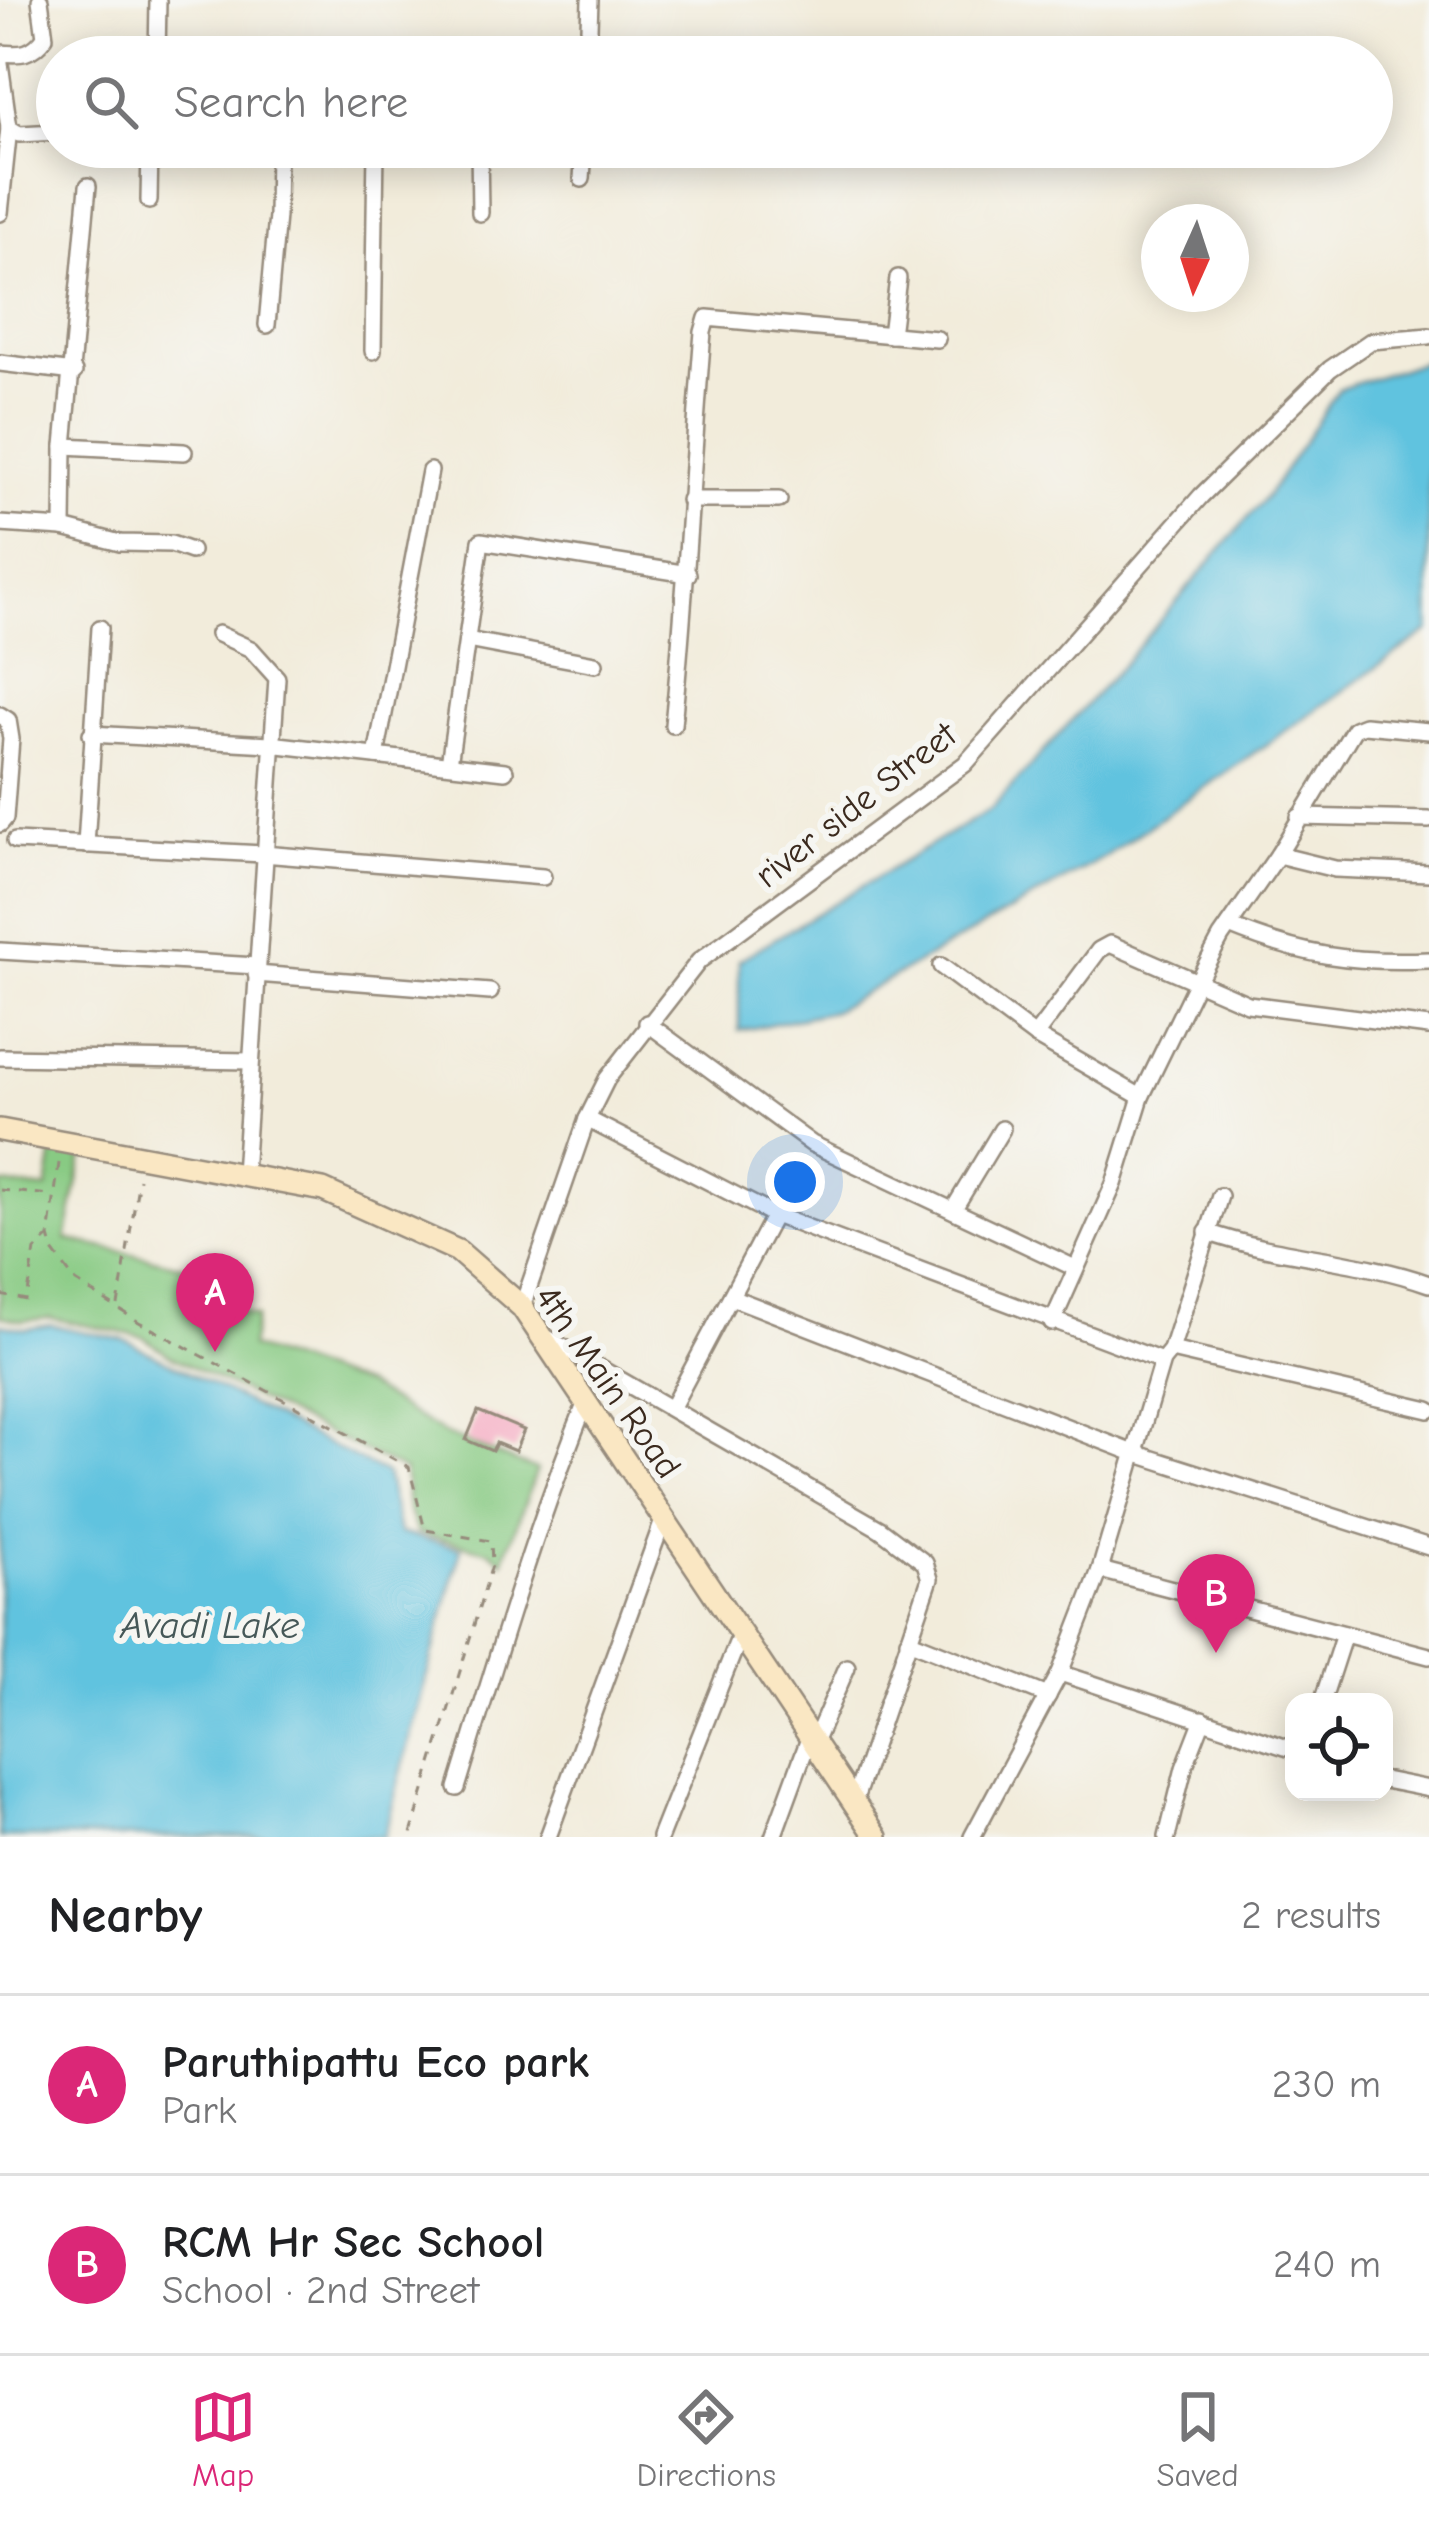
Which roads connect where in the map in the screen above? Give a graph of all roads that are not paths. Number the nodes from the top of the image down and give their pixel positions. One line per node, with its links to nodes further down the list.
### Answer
1 (40, 0): 4 (street)
2 (158, 0): 5 (street)
3 (590, 0): 6 (street)
4 (45, 36)
5 (157, 36)
6 (589, 36)
7 (36, 50): 8 (street)
8 (0, 53)
9 (0, 63): 10 (street)
10 (9, 128): 11 (street); 20 (street)
11 (36, 133)
12 (150, 168): 19 (street)
13 (278, 168): 23 (street)
14 (376, 168): 27 (street)
15 (479, 168): 21 (street)
16 (583, 168): 17 (street)
17 (582, 179)
18 (88, 185): 29 (street)
19 (149, 200)
20 (0, 213)
21 (480, 213)
22 (898, 278): 24 (street)
23 (267, 326)
24 (892, 334): 26 (street); 33 (street)
25 (1429, 336): 67 (street, river side Street)
26 (938, 339)
27 (373, 350)
28 (0, 363): 29 (street)
29 (74, 372): 30 (street)
30 (64, 446): 31 (street); 36 (street)
31 (184, 452)
32 (430, 470): 48 (street)
33 (689, 500): 34 (street); 38 (street)
34 (779, 500)
35 (0, 524): 36 (street)
36 (63, 527): 37 (street)
37 (191, 551)
38 (688, 574): 41 (street); 44 (street)
39 (100, 628): 46 (street)
40 (218, 634): 47 (street)
41 (467, 640): 42 (street); 49 (street)
42 (595, 664)
43 (0, 715): 53 (street)
44 (673, 724)
45 (1429, 731): 51 (street)
46 (91, 734): 47 (street); 55 (street)
47 (270, 744): 48 (street); 56 (street)
48 (376, 756): 49 (street)
49 (449, 764): 50 (street)
50 (505, 771)
51 (1299, 817): 52 (street); 57 (street)
52 (1429, 820)
53 (0, 824)
54 (15, 841): 55 (street)
55 (86, 845): 56 (street)
56 (263, 854): 59 (street); 64 (street)
57 (1278, 855): 58 (street); 60 (street)
58 (1429, 873)
59 (543, 877)
60 (1229, 926): 62 (street); 65 (street)
61 (0, 951): 64 (street)
62 (1429, 960)
63 (941, 966): 69 (street)
64 (256, 970): 66 (street); 71 (street)
65 (1196, 984): 68 (street); 69 (street); 72 (street)
66 (490, 992)
67 (647, 1023): 73 (street, river side Street); 78 (street)
68 (1429, 1027)
69 (1035, 1036): 72 (street)
70 (0, 1057): 71 (street)
71 (251, 1061): 76 (street)
72 (1141, 1097): 81 (street)
73 (587, 1119): 79 (street); 84 (street, river side Street)
74 (1002, 1129): 78 (street)
75 (0, 1130): 76 (main road, 4th Main Road)
76 (244, 1174): 84 (main road, 4th Main Road)
77 (1220, 1196): 80 (street)
78 (953, 1210): 81 (street)
79 (774, 1215): 83 (street); 85 (street)
80 (1207, 1232): 82 (street); 87 (street)
81 (1076, 1268): 85 (street)
82 (1429, 1284)
83 (731, 1297): 89 (street); 91 (street)
84 (522, 1307): 86 (main road, 4th Main Road)
85 (1052, 1323): 87 (street)
86 (541, 1334): 88 (main road, 4th Main Road); 89 (street)
87 (1167, 1356): 90 (street); 91 (street)
88 (586, 1402): 92 (main road, 4th Main Road); 107 (street)
89 (672, 1407): 97 (street)
90 (1429, 1410)
91 (1134, 1454): 93 (street); 94 (street)
92 (664, 1518): 95 (main road, 4th Main Road); 111 (street)
93 (1429, 1547)
94 (1100, 1570): 96 (street); 100 (street)
95 (741, 1633): 104 (main road, 4th Main Road); 112 (street)
96 (1344, 1634): 98 (street); 101 (street)
97 (908, 1640): 102 (street); 109 (street)
98 (1429, 1656)
99 (847, 1667): 104 (street)
100 (1060, 1673): 102 (street); 103 (street)
101 (1325, 1693)
102 (1048, 1696): 115 (street)
103 (1203, 1719): 105 (street); 110 (street)
104 (812, 1739): 109 (main road, 4th Main Road); 113 (street)
105 (1285, 1747)
106 (1393, 1782): 108 (street)
107 (457, 1787)
108 (1429, 1789)
109 (854, 1802): 114 (main road, 4th Main Road)
110 (1171, 1836)
111 (548, 1837)
112 (660, 1837)
113 (773, 1837)
114 (878, 1837)
115 (972, 1837)

